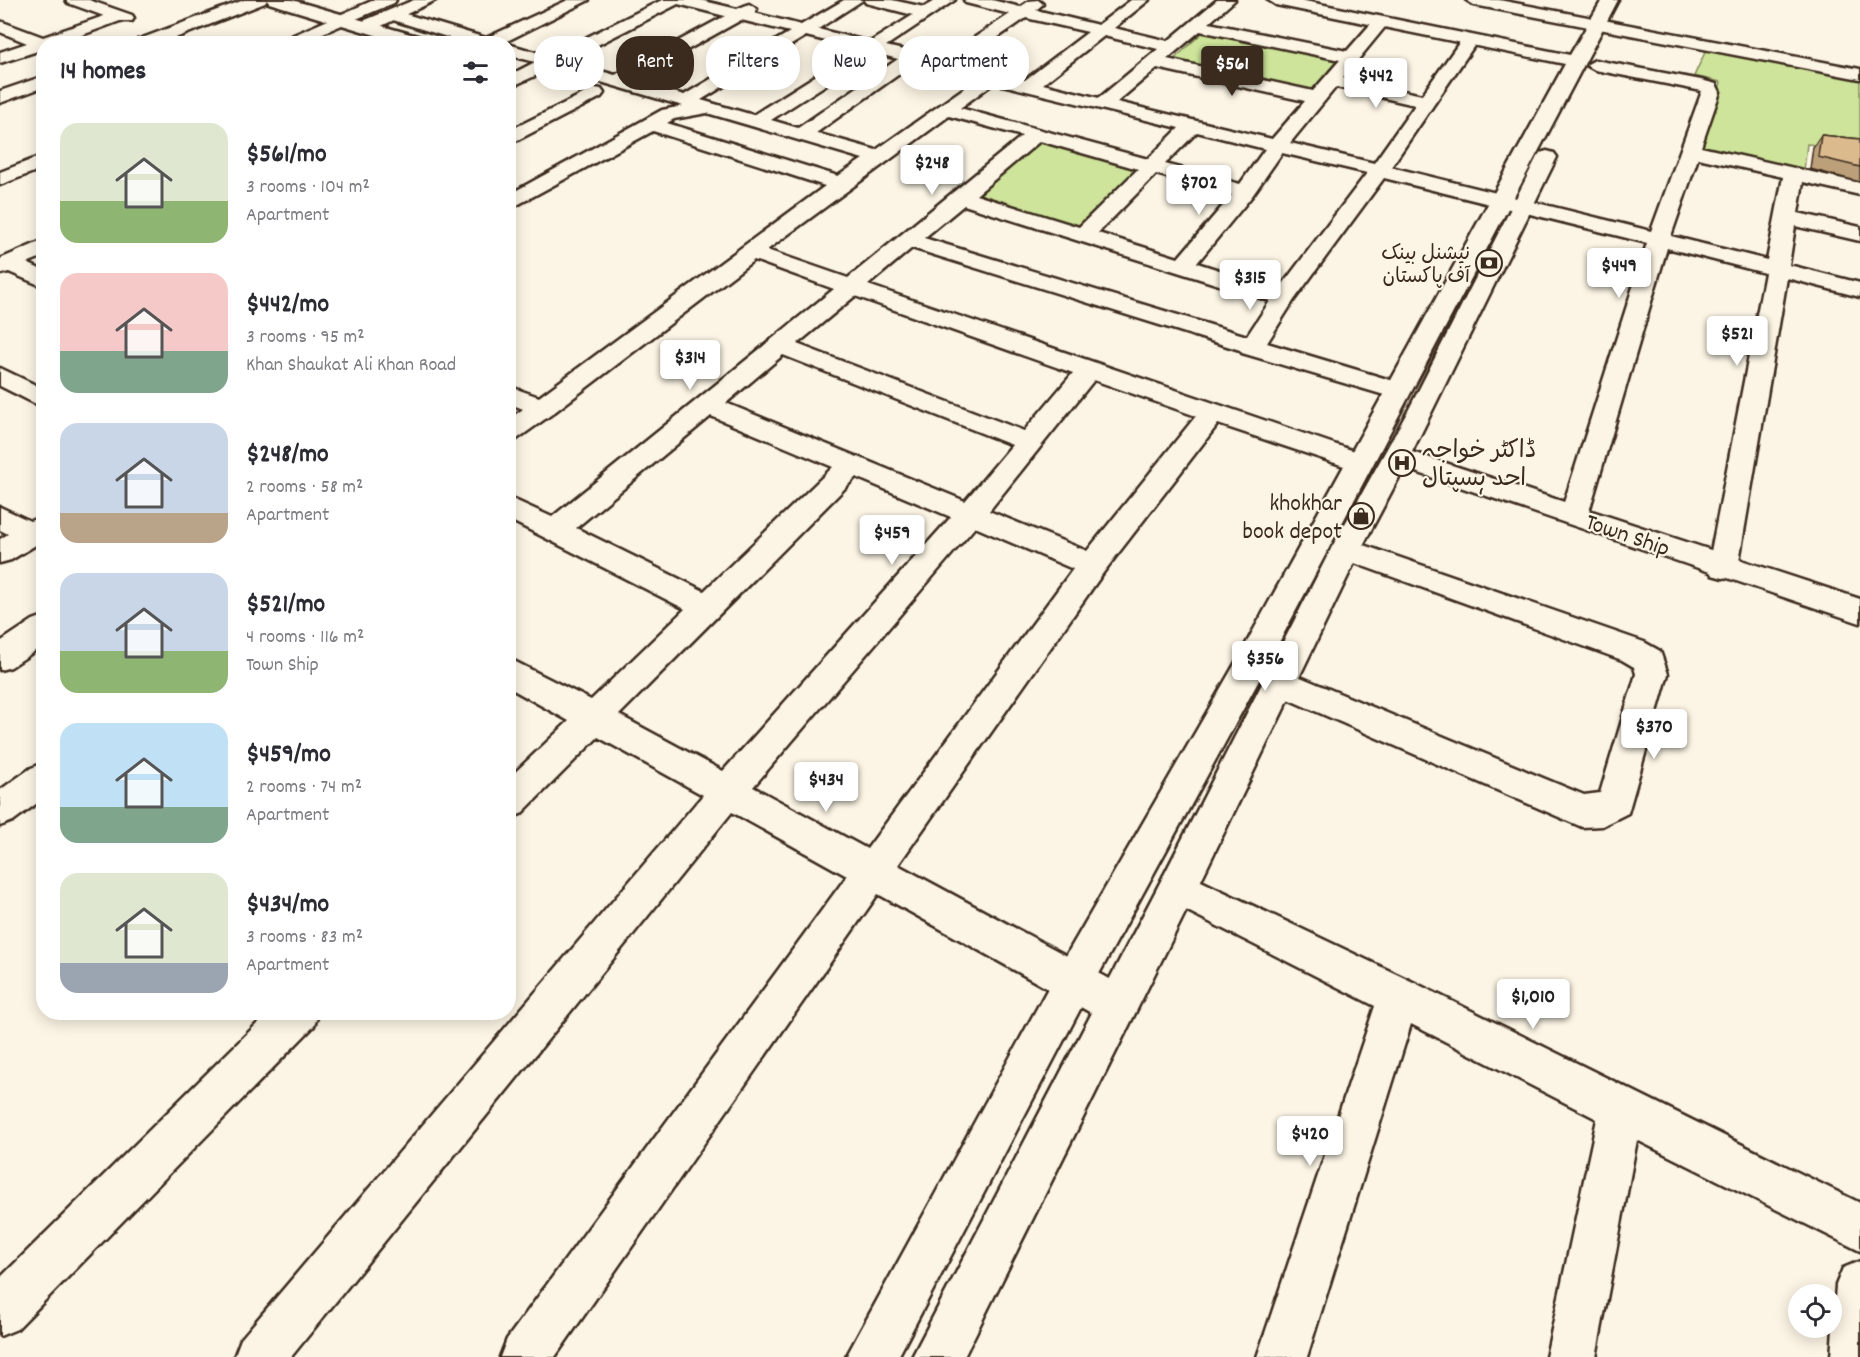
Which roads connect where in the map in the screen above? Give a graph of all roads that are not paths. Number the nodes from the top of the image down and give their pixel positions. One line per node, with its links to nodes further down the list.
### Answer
1 (74, 0): 23 (street)
2 (259, 0): 31 (street)
3 (275, 0): 24 (street)
4 (428, 0): 18 (street)
5 (580, 0): 38 (street)
6 (674, 0): 39 (street)
7 (681, 0): 22 (street)
8 (767, 0): 22 (street)
9 (855, 0): 29 (street)
10 (872, 0): 19 (street)
11 (946, 0): 19 (street)
12 (972, 0): 20 (street)
13 (1041, 0): 20 (street)
14 (1141, 0): 30 (street)
15 (1227, 0): 27 (street)
16 (1276, 0): 25 (street)
17 (1474, 0): 21 (street)
18 (390, 8): 24 (street); 28 (street); 37 (street)
19 (927, 13): 42 (street)
20 (1023, 13): 30 (street); 41 (street)
21 (1614, 13): 52 (street); 57 (street)
22 (740, 15): 29 (street); 61 (street)
23 (120, 16): 31 (street); 32 (street)
24 (341, 19): 28 (street); 34 (street)
25 (1381, 22): 43 (street); 49 (street)
26 (0, 26): 44 (street)
27 (1197, 26): 46 (street); 49 (street)
28 (366, 27): 35 (street); 36 (street)
29 (804, 30): 40 (street); 69 (street)
30 (1101, 31): 46 (street); 64 (street)
31 (172, 33): 33 (street)
32 (62, 36)
33 (164, 36)
34 (300, 36)
35 (344, 36)
36 (397, 36)
37 (468, 36)
38 (502, 36)
39 (603, 36)
40 (828, 36)
41 (988, 36)
42 (887, 38)
43 (1470, 40): 52 (street); 70 (street)
44 (36, 41)
45 (36, 45): 50 (street)
46 (1172, 47): 51 (street)
47 (516, 51): 48 (street)
48 (534, 57)
49 (1351, 57): 60 (street)
50 (0, 58)
51 (1154, 62): 68 (street); 71 (street)
52 (1585, 63): 81 (street); 93 (street)
53 (899, 66): 78 (street)
54 (534, 70): 56 (street)
55 (516, 71): 56 (street)
56 (527, 74): 58 (street); 66 (street)
57 (1860, 74)
58 (516, 79)
59 (604, 79): 61 (street)
60 (1332, 81): 68 (street); 70 (street)
61 (615, 82): 69 (street)
62 (36, 84): 67 (street)
63 (812, 85): 75 (street)
64 (1030, 85): 71 (street)
65 (974, 90): 73 (street)
66 (595, 93): 74 (street); 77 (street)
67 (0, 97)
68 (1318, 98): 80 (street)
69 (686, 101): 72 (street)
70 (1428, 102): 85 (street)
71 (1104, 103): 76 (street)
72 (706, 107): 74 (street); 75 (street)
73 (948, 110): 79 (street); 82 (street)
74 (660, 119): 88 (street); 92 (street)
75 (755, 122): 78 (street)
76 (1192, 126): 80 (street); 84 (street)
77 (516, 134)
78 (800, 135): 82 (street)
79 (1036, 135): 84 (street); 91 (street)
80 (1276, 147): 85 (street); 90 (street)
81 (1690, 150): 86 (street); 97 (street)
82 (878, 157): 88 (street)
83 (36, 164): 87 (street)
84 (1150, 166): 90 (street); 96 (street)
85 (1378, 172): 93 (street); 107 (street)
86 (1794, 174): 89 (street); 94 (street)
87 (0, 179)
88 (841, 184): 100 (street)
89 (1860, 189)
90 (1245, 192): 102 (street)
91 (961, 197): 96 (street); 98 (street)
92 (516, 200)
93 (1511, 202): 97 (street); 112 (street); 120 (street)
94 (1786, 217): 95 (street); 103 (street)
95 (1860, 234)
96 (1083, 235): 102 (street)
97 (1659, 239): 103 (street); 125 (street)
98 (909, 240): 105 (street); 109 (street)
99 (36, 251): 101 (street)
100 (752, 252): 105 (street); 116 (street)
101 (4, 265): 104 (street)
102 (1183, 266): 107 (street)
103 (1777, 269): 106 (street); 133 (street)
104 (36, 277)
105 (852, 287): 108 (street); 110 (street)
106 (1860, 290)
107 (1284, 298): 109 (street)
108 (781, 346): 115 (street); 119 (street)
109 (1251, 348): 112 (street)
110 (1089, 370): 117 (street); 119 (street)
111 (0, 376): 113 (street)
112 (1398, 392): 121 (street)
113 (36, 396)
114 (516, 397): 116 (street)
115 (708, 405): 122 (street); 127 (street)
116 (543, 408): 118 (street)
117 (1213, 413): 121 (street); 132 (street)
118 (516, 427)
119 (1029, 442): 124 (street)
120 (1396, 456): 125 (street, Town Ship); 130 (street)
121 (1359, 462): 147 (street)
122 (852, 465): 124 (street); 134 (street)
123 (516, 511): 127 (street)
124 (970, 514): 132 (street); 142 (street)
125 (1574, 515): 133 (street, Town Ship)
126 (0, 517): 128 (street)
127 (556, 529): 134 (street)
128 (36, 530)
129 (36, 531): 131 (street)
130 (1346, 549): 139 (street); 139 (street)
131 (0, 553)
132 (1092, 565): 145 (street)
133 (1723, 567): 135 (street, Town Ship)
134 (708, 606): 140 (street)
135 (1860, 611)
136 (36, 633): 137 (street)
137 (0, 658)
138 (516, 675): 140 (street)
139 (1281, 682): 146 (street)
140 (595, 717): 142 (street); 143 (street)
141 (36, 784): 144 (street)
142 (728, 791): 145 (street); 155 (street)
143 (516, 795)
144 (0, 810)
145 (872, 871): 147 (street); 156 (street)
146 (1178, 887): 148 (street); 149 (street)
147 (1073, 982): 149 (street); 157 (street)
148 (1399, 996): 151 (street); 159 (street)
149 (1117, 1005): 158 (street)
150 (291, 1020): 154 (street)
151 (1621, 1108): 152 (street); 160 (street)
152 (1860, 1228)
153 (1860, 1285): 161 (street)
154 (0, 1311)
155 (259, 1357)
156 (525, 1357)
157 (871, 1357)
158 (937, 1357)
159 (1282, 1357)
160 (1571, 1357)
161 (1856, 1357)

